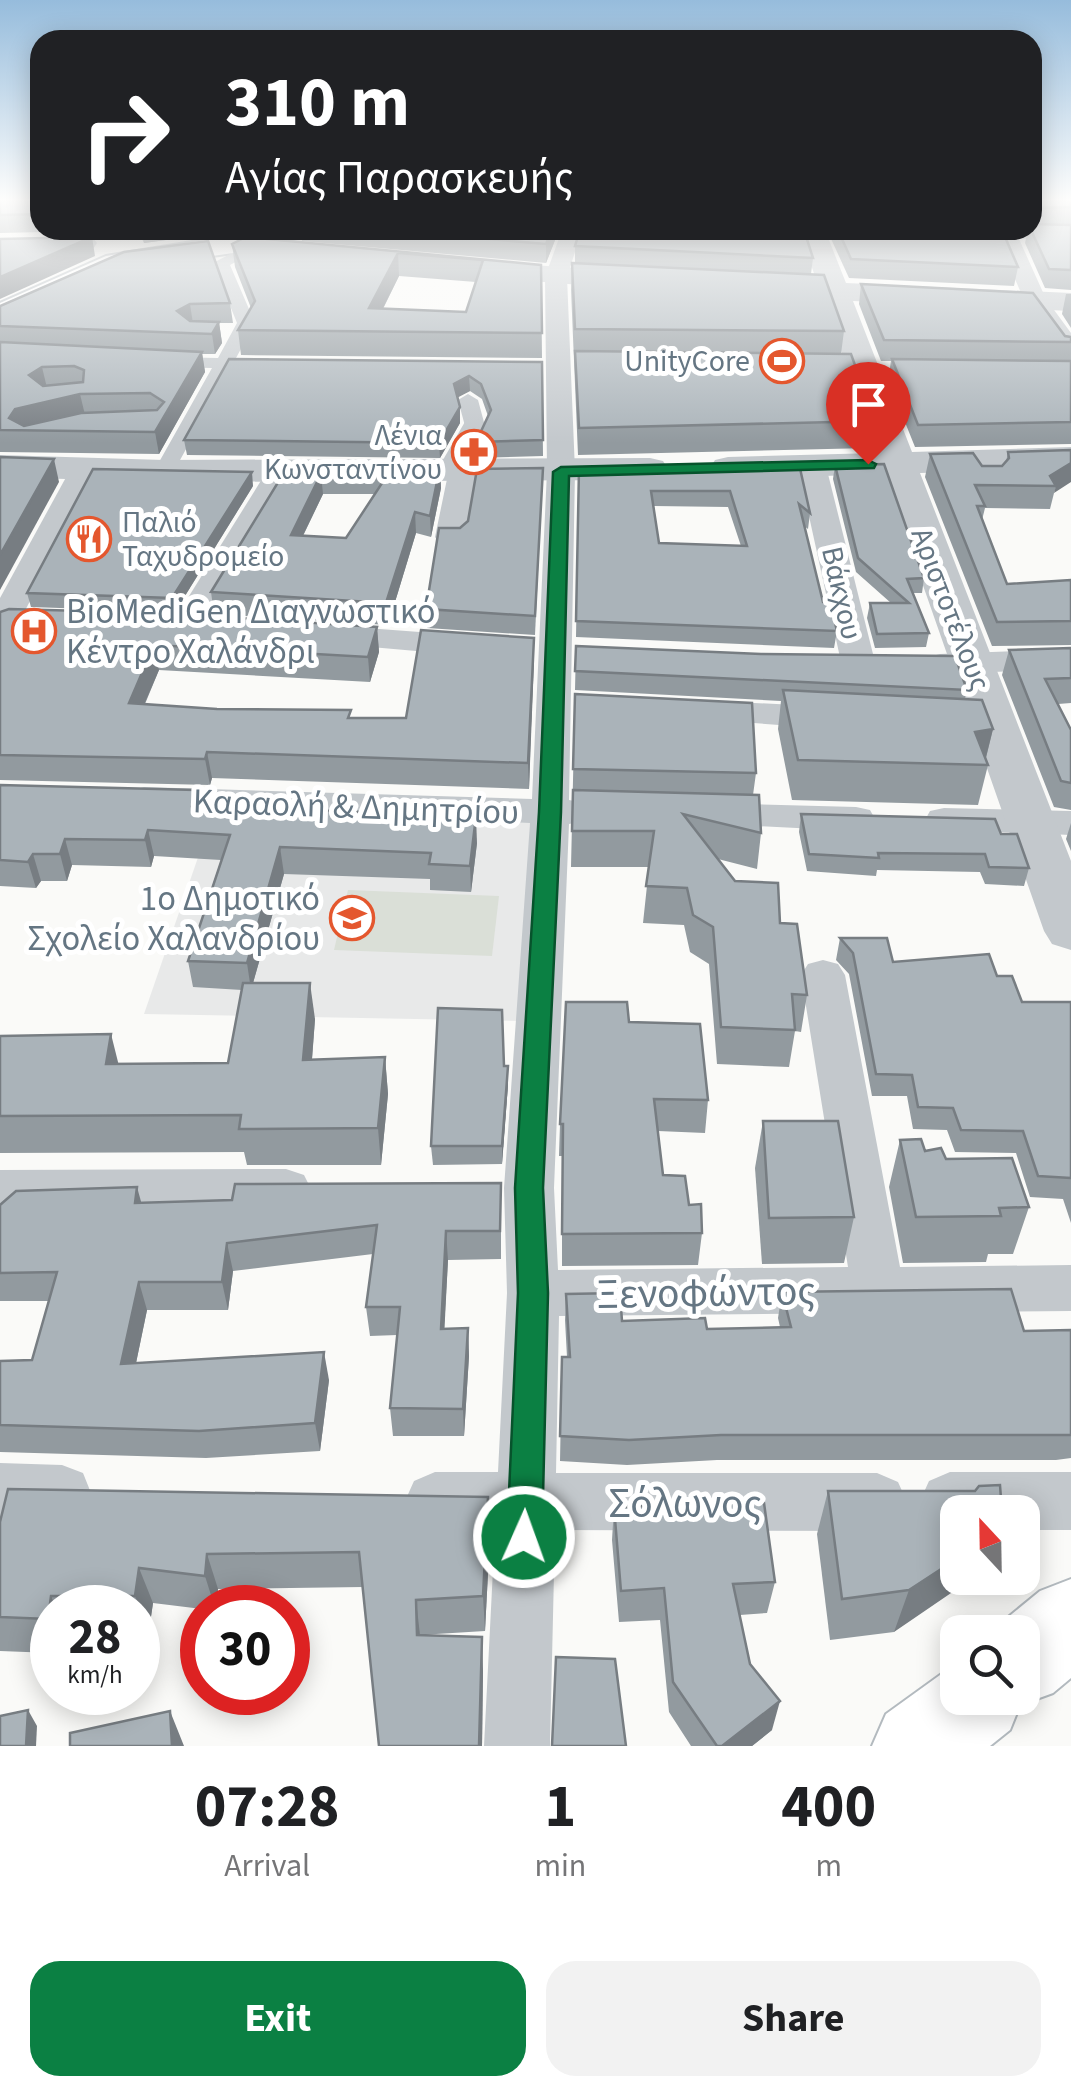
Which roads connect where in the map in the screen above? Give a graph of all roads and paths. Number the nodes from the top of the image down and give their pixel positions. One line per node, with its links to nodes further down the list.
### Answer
1 (66, 280): 12 (main road)
2 (229, 280): 15 (street)
3 (556, 280): 26 (street)
4 (626, 280): 7 (street)
5 (830, 280): 9 (street, Αριστοτέλους)
6 (1027, 280): 10 (street)
7 (676, 283)
8 (735, 286): 9 (street)
9 (834, 292): 10 (street); 19 (street, Αριστοτέλους)
10 (1035, 300): 11 (street); 13 (street)
11 (1071, 302)
12 (0, 316)
13 (1071, 349)
14 (139, 361): 15 (street)
15 (221, 364): 16 (street); 23 (street)
16 (279, 364)
17 (472, 413): 25 (street)
18 (1071, 458): 19 (street)
19 (896, 463): 21 (street); 38 (street, Αριστοτέλους)
20 (0, 466): 22 (street)
21 (812, 466): 26 (street); 37 (street, Βάκχου)
22 (84, 470): 23 (street); 29 (street)
23 (164, 472): 24 (street)
24 (280, 472): 25 (street); 31 (street)
25 (456, 472): 26 (street); 27 (street)
26 (561, 472): 34 (street)
27 (450, 538)
28 (41, 621): 29 (street)
29 (1, 623)
30 (151, 624): 31 (street)
31 (187, 626): 32 (street)
32 (226, 628)
33 (304, 634): 34 (street)
34 (541, 650): 42 (street)
35 (1071, 659): 38 (street)
36 (820, 661): 37 (street)
37 (858, 662): 38 (street)
38 (972, 664): 45 (street, Αριστοτέλους)
39 (654, 709): 40 (street)
40 (865, 720)
41 (118, 798): 42 (street, Καραολή & Δημητρίου)
42 (550, 812): 43 (street, Καραολή & Δημητρίου); 52 (street)
43 (608, 813)
44 (666, 814): 45 (street)
45 (1051, 823): 46 (street, Αριστοτέλους)
46 (1071, 930)
47 (823, 975): 51 (street)
48 (333, 1189): 49 (street)
49 (0, 1190)
50 (1071, 1288): 51 (street, Ξενοφώντος)
51 (878, 1290): 52 (street, Ξενοφώντος)
52 (533, 1293): 57 (street)
53 (0, 1491): 54 (street)
54 (118, 1496)
55 (390, 1501): 57 (street, Σόλωνος)
56 (1071, 1501): 57 (street, Σόλωνος)
57 (526, 1502): 61 (street)
58 (1071, 1622): 59 (main road)
59 (1040, 1647)
60 (957, 1715): 62 (main road)
61 (517, 1746)
62 (918, 1746)

